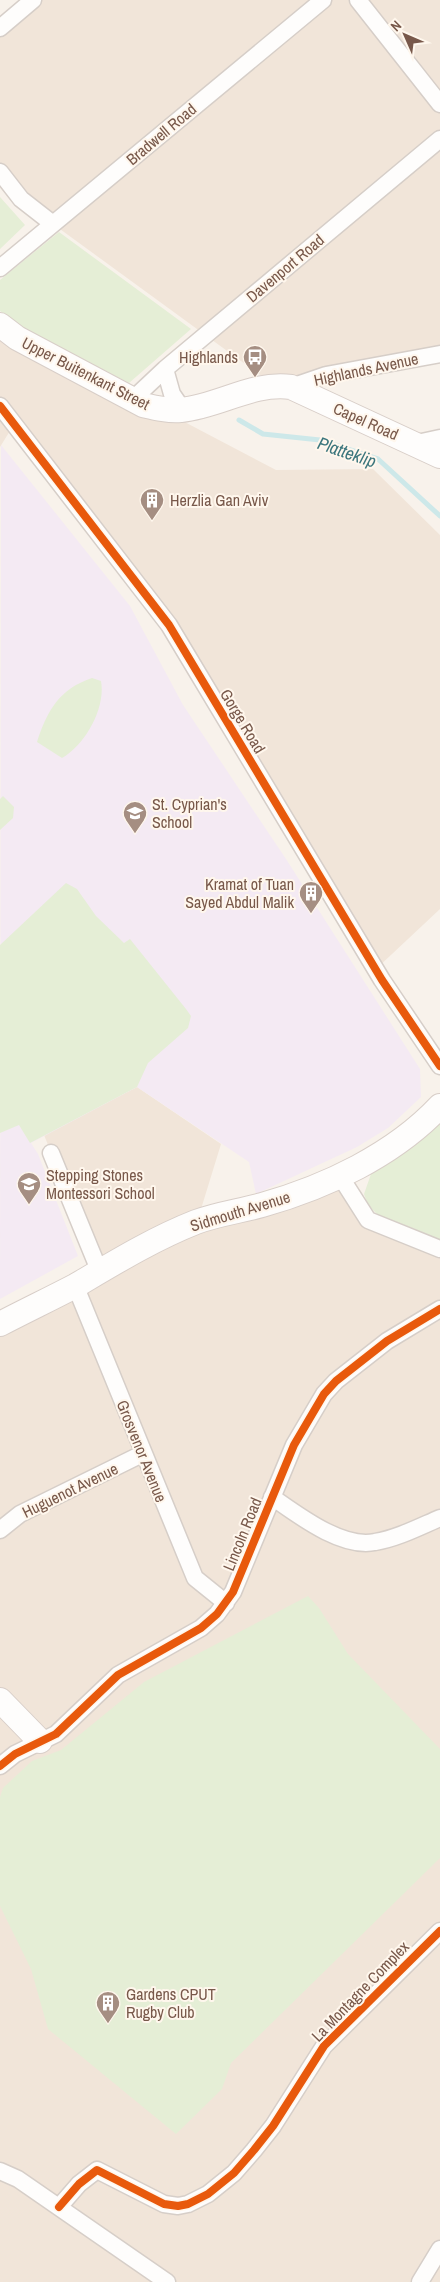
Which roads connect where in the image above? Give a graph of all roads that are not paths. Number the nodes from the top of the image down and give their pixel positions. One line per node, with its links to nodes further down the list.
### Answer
1 (33, 0): 4 (street)
2 (323, 0): 8 (street, Bradwell Road)
3 (358, 0): 5 (street)
4 (0, 28)
5 (440, 104)
6 (440, 139): 12 (street, Davenport Road)
7 (0, 172): 8 (street)
8 (53, 224): 9 (street, Bradwell Road)
9 (0, 268)
10 (0, 325): 14 (street, Upper Buitenkant Street)
11 (440, 354): 13 (street, Highlands Avenue)
12 (165, 369): 14 (street, Davenport Road); 16 (street)
13 (292, 386): 16 (street, Upper Buitenkant Street); 18 (street, Capel Road)
14 (132, 400): 16 (street, Upper Buitenkant Street)
15 (0, 406): 20 (street, Gorge Road)
16 (183, 410)
17 (440, 438): 18 (street)
18 (417, 443): 19 (street, Capel Road)
19 (440, 456)
20 (440, 1066)
21 (440, 1106): 23 (street, Sidmouth Avenue)
22 (51, 1153): 25 (street)
23 (340, 1176): 24 (street); 25 (street, Sidmouth Avenue)
24 (440, 1250)
25 (99, 1270): 26 (street, Sidmouth Avenue)
26 (75, 1285): 28 (street, Sidmouth Avenue); 29 (street, Grosvenor Avenue)
27 (440, 1310): 30 (street, Lincoln Road)
28 (0, 1324)
29 (142, 1454): 32 (street, Huguenot Avenue); 33 (street, Grosvenor Avenue)
30 (272, 1497): 31 (street); 33 (street, Lincoln Road)
31 (440, 1518)
32 (0, 1530)
33 (226, 1603): 35 (street, Lincoln Road)
34 (0, 1700): 35 (street)
35 (40, 1742): 36 (street, Lincoln Road)
36 (0, 1766)
37 (440, 1932): 39 (street, La Montagne Complex)
38 (0, 2171): 39 (street)
39 (59, 2207): 41 (street)
40 (440, 2249): 42 (street)
41 (167, 2282)
42 (420, 2282)

